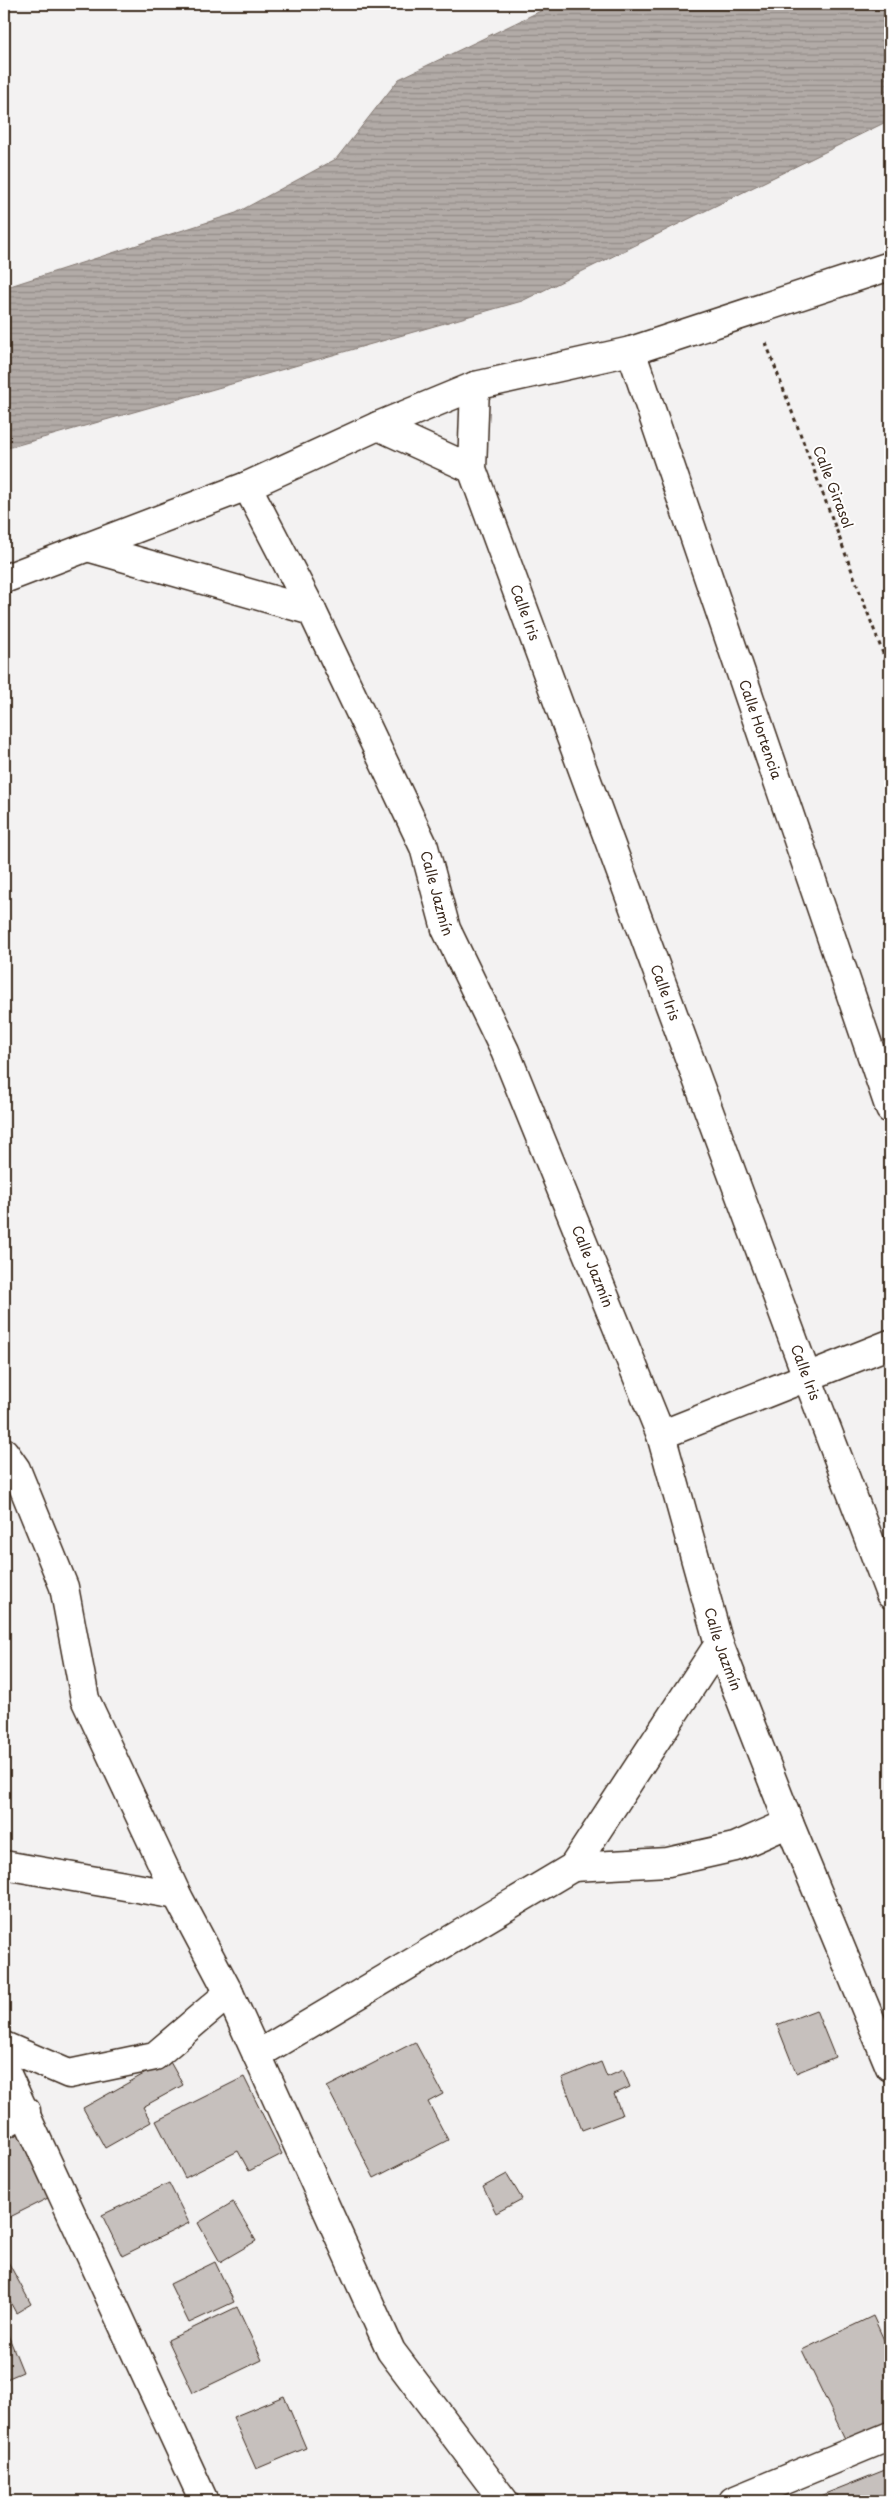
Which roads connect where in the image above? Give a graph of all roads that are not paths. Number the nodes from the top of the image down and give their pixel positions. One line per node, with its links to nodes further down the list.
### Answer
1 (890, 266): 2 (street)
2 (630, 350): 3 (street); 10 (street, Calle Hortencia)
3 (475, 386): 4 (street); 5 (street, Calle Iris)
4 (378, 426): 5 (street); 6 (street)
5 (472, 469): 12 (street, Calle Iris)
6 (246, 486): 7 (street); 9 (street, Calle Jazmín)
7 (91, 548): 8 (street); 9 (street)
8 (4, 580)
9 (312, 611): 13 (street, Calle Jazmín)
10 (890, 1109)
11 (890, 1344): 12 (street)
12 (807, 1377): 13 (street); 15 (street, Calle Iris)
13 (661, 1435): 16 (street, Calle Jazmín)
14 (4, 1452): 20 (street)
15 (890, 1594)
16 (719, 1644): 17 (street, Calle Jazmín); 19 (street)
17 (789, 1823): 19 (street); 24 (street, Calle Jazmín)
18 (4, 1865): 20 (street)
19 (573, 1867): 23 (street)
20 (177, 1895): 21 (street)
21 (229, 1993): 22 (street); 23 (street)
22 (4, 2046)
23 (257, 2056): 29 (street)
24 (890, 2067)
25 (4, 2068): 26 (street)
26 (15, 2118): 28 (street)
27 (890, 2436): 30 (street)
28 (204, 2501)
29 (504, 2501)
30 (733, 2501)

